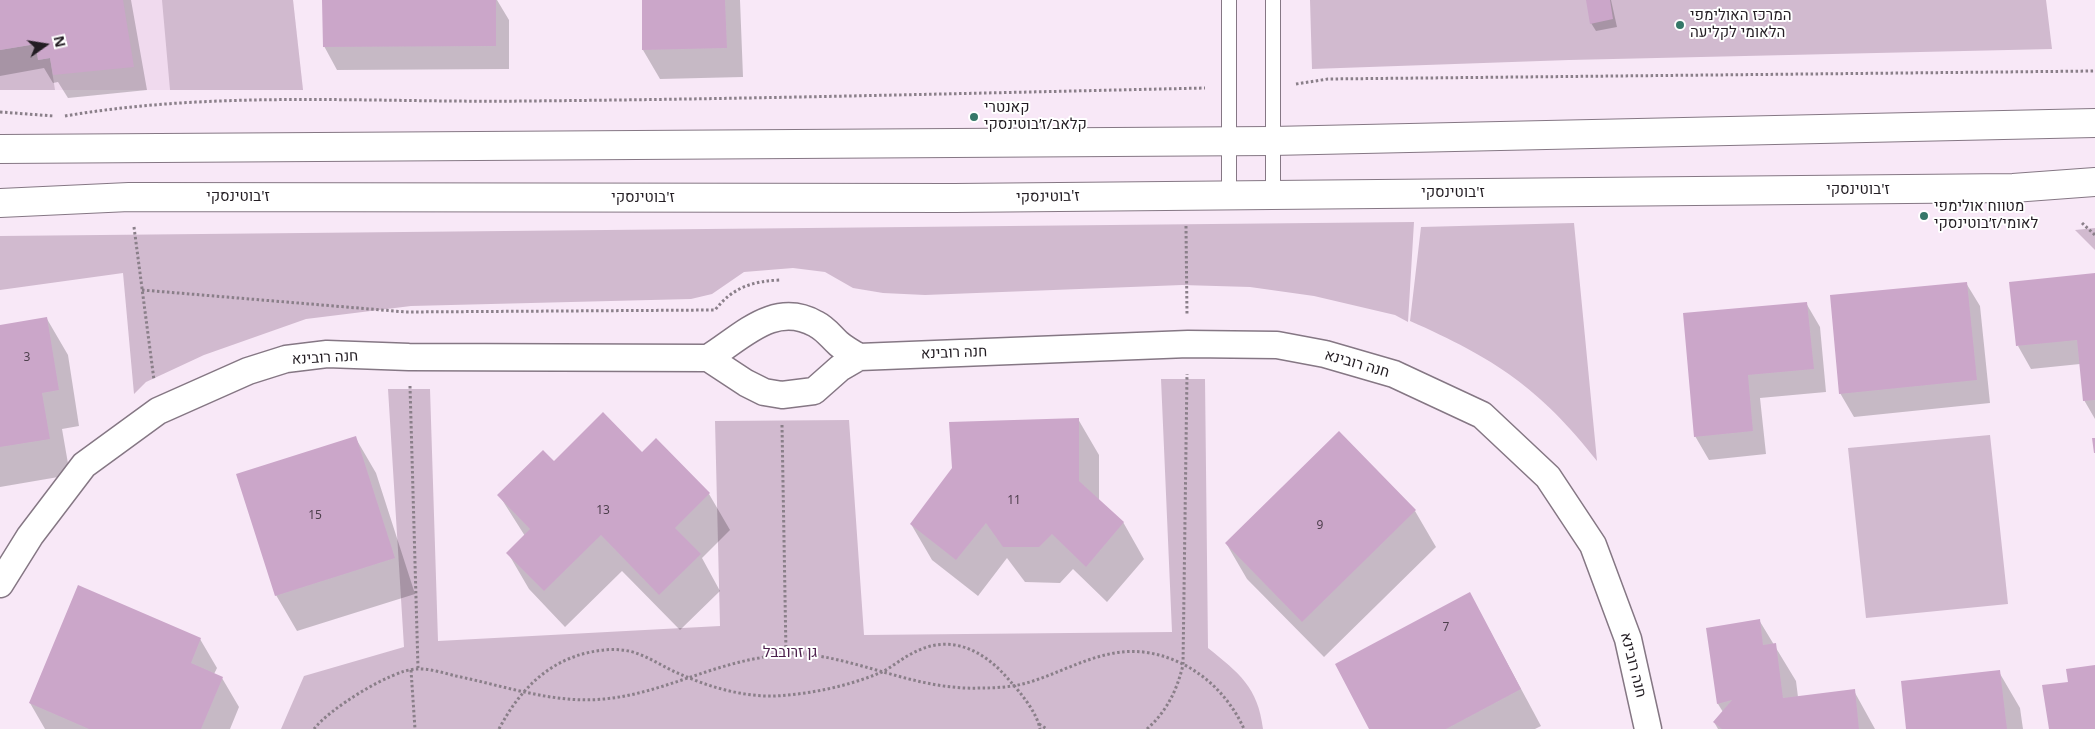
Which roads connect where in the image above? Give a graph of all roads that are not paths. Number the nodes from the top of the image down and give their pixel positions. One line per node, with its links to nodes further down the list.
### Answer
1 (1229, 0): 4 (lane)
2 (1272, 0): 5 (lane)
3 (2095, 123): 5 (main road)
4 (1230, 141): 5 (main road); 6 (main road); 11 (lane)
5 (1272, 141): 10 (lane)
6 (0, 149)
7 (2095, 182): 8 (main road, ז'בוטינסקי)
8 (2013, 188): 9 (main road); 10 (main road, ז'בוטינסקי)
9 (2095, 192)
10 (1274, 194): 11 (main road, ז'בוטינסקי)
11 (1229, 195): 12 (main road, ז'בוטינסקי)
12 (0, 203)
13 (859, 357): 14 (street, חנה רובינא); 14 (street); 16 (street, חנה רובינא)
14 (708, 358): 15 (street, חנה רובינא)
15 (0, 584)
16 (1648, 729)

